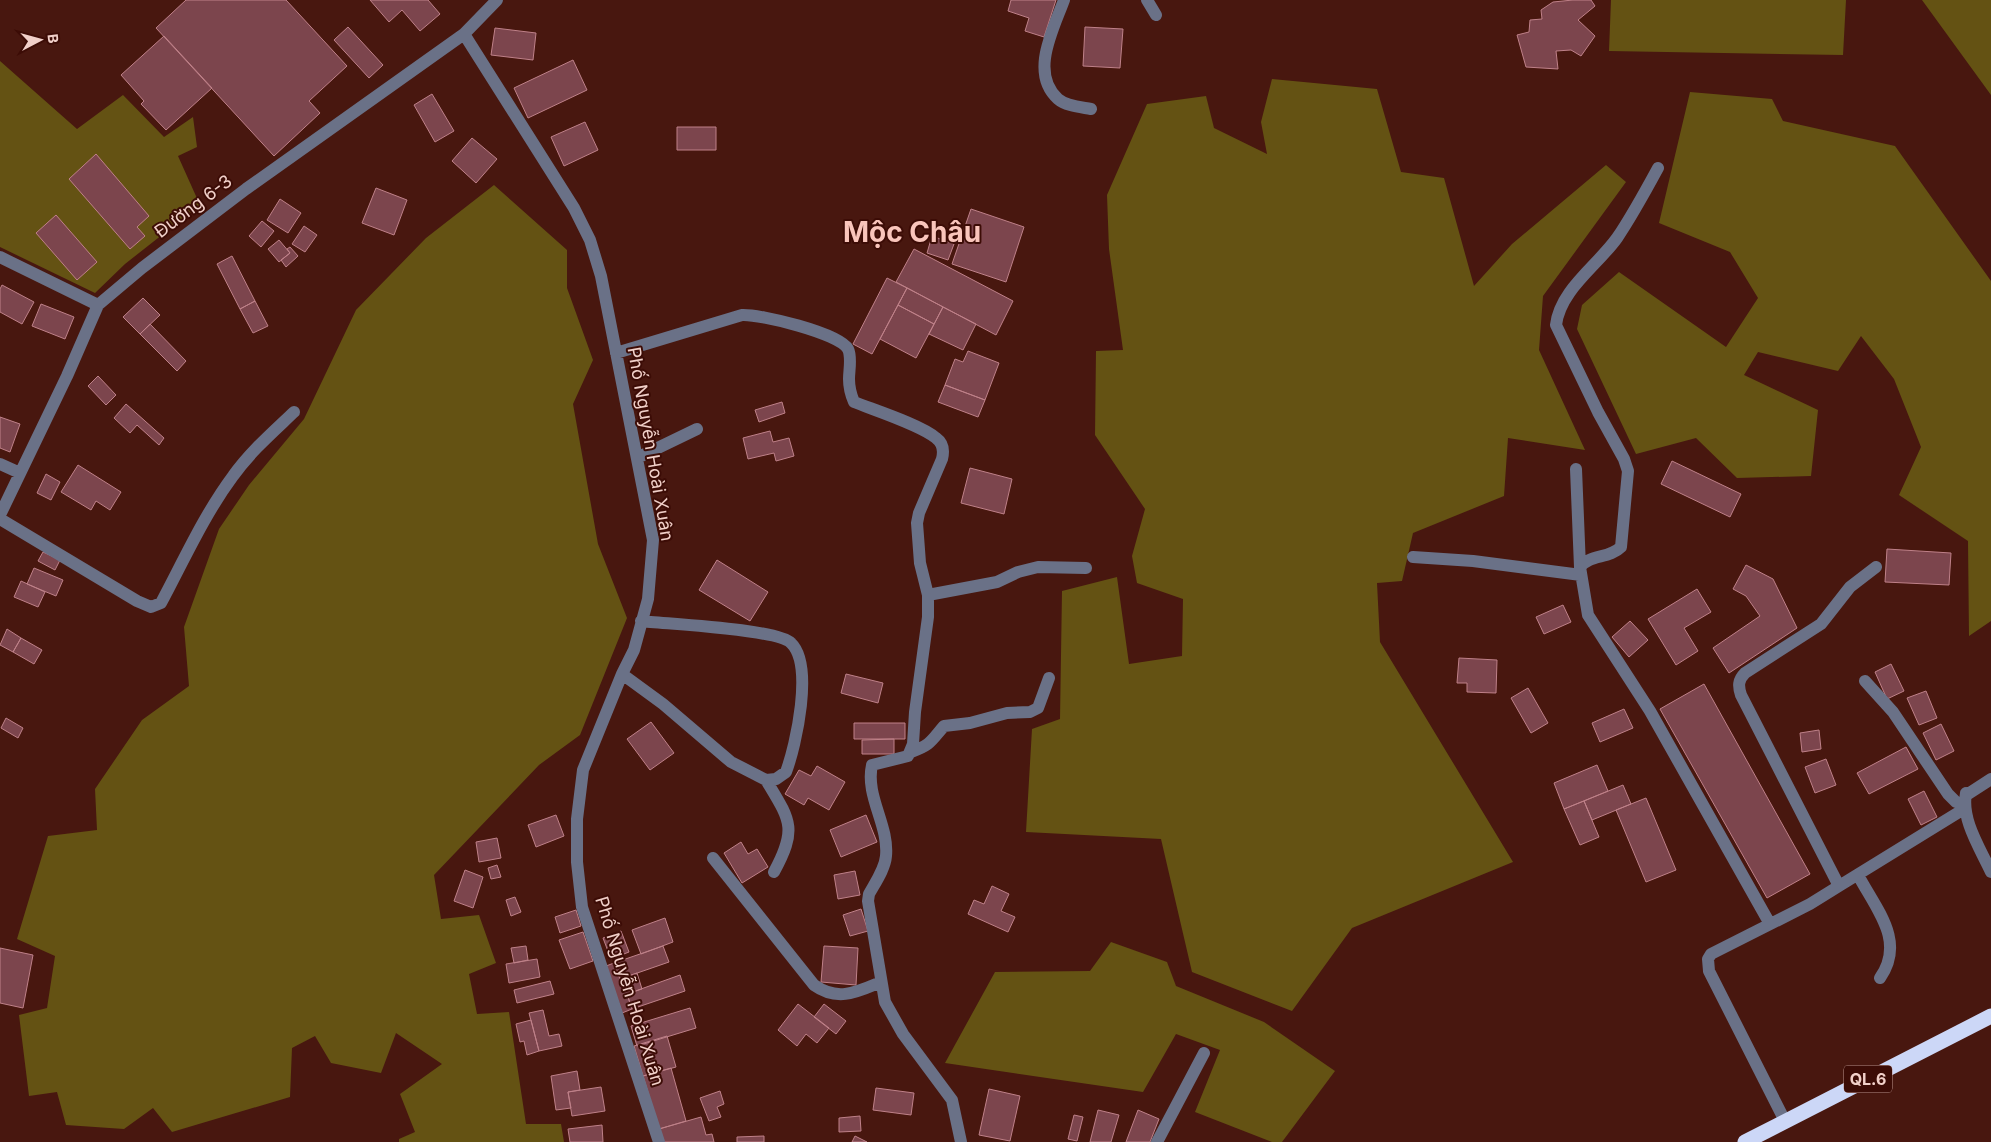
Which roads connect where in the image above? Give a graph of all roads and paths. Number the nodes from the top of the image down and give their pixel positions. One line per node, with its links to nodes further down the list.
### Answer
1 (496, 0): 5 (street, Đường 6-3)
2 (1064, 0): 6 (street)
3 (1147, 0): 4 (street)
4 (1156, 15)
5 (464, 34): 9 (street, Đường 6-3); 10 (street, Phố Nguyễn Hoài Xuân)
6 (1091, 109)
7 (1658, 168): 20 (street)
8 (0, 257): 9 (street)
9 (98, 305): 16 (street, Đường 6-3)
10 (616, 353): 13 (street, Phố Nguyễn Hoài Xuân); 23 (street)
11 (294, 412): 18 (street)
12 (697, 429): 13 (street)
13 (637, 458): 24 (street, Phố Nguyễn Hoài Xuân)
14 (0, 464): 16 (street)
15 (1576, 469): 20 (street)
16 (20, 473): 17 (street, Đường 6-3)
17 (0, 515)
18 (0, 519)
19 (1413, 557): 20 (street)
20 (1580, 567): 37 (street)
21 (1876, 567): 36 (street)
22 (1086, 568): 23 (street)
23 (928, 595): 28 (street)
24 (641, 621): 25 (street, Phố Nguyễn Hoài Xuân); 30 (street)
25 (622, 674): 30 (street); 43 (street, Phố Nguyễn Hoài Xuân)
26 (1049, 678): 28 (street)
27 (1865, 681): 31 (street)
28 (911, 752): 39 (street)
29 (1991, 779): 31 (street)
30 (766, 780): 33 (street)
31 (1964, 807): 34 (street); 35 (street)
32 (713, 858): 39 (street)
33 (774, 872)
34 (1991, 872)
35 (1858, 875): 36 (street); 38 (street)
36 (1840, 886): 37 (street)
37 (1770, 924): 42 (street)
38 (1880, 978)
39 (881, 982): 44 (street)
40 (1991, 1016): 42 (highway, QL.6)
41 (1204, 1053): 45 (street)
42 (1785, 1122): 46 (highway, QL.6)
43 (659, 1142)
44 (961, 1142)
45 (1158, 1142)
46 (1745, 1142)

